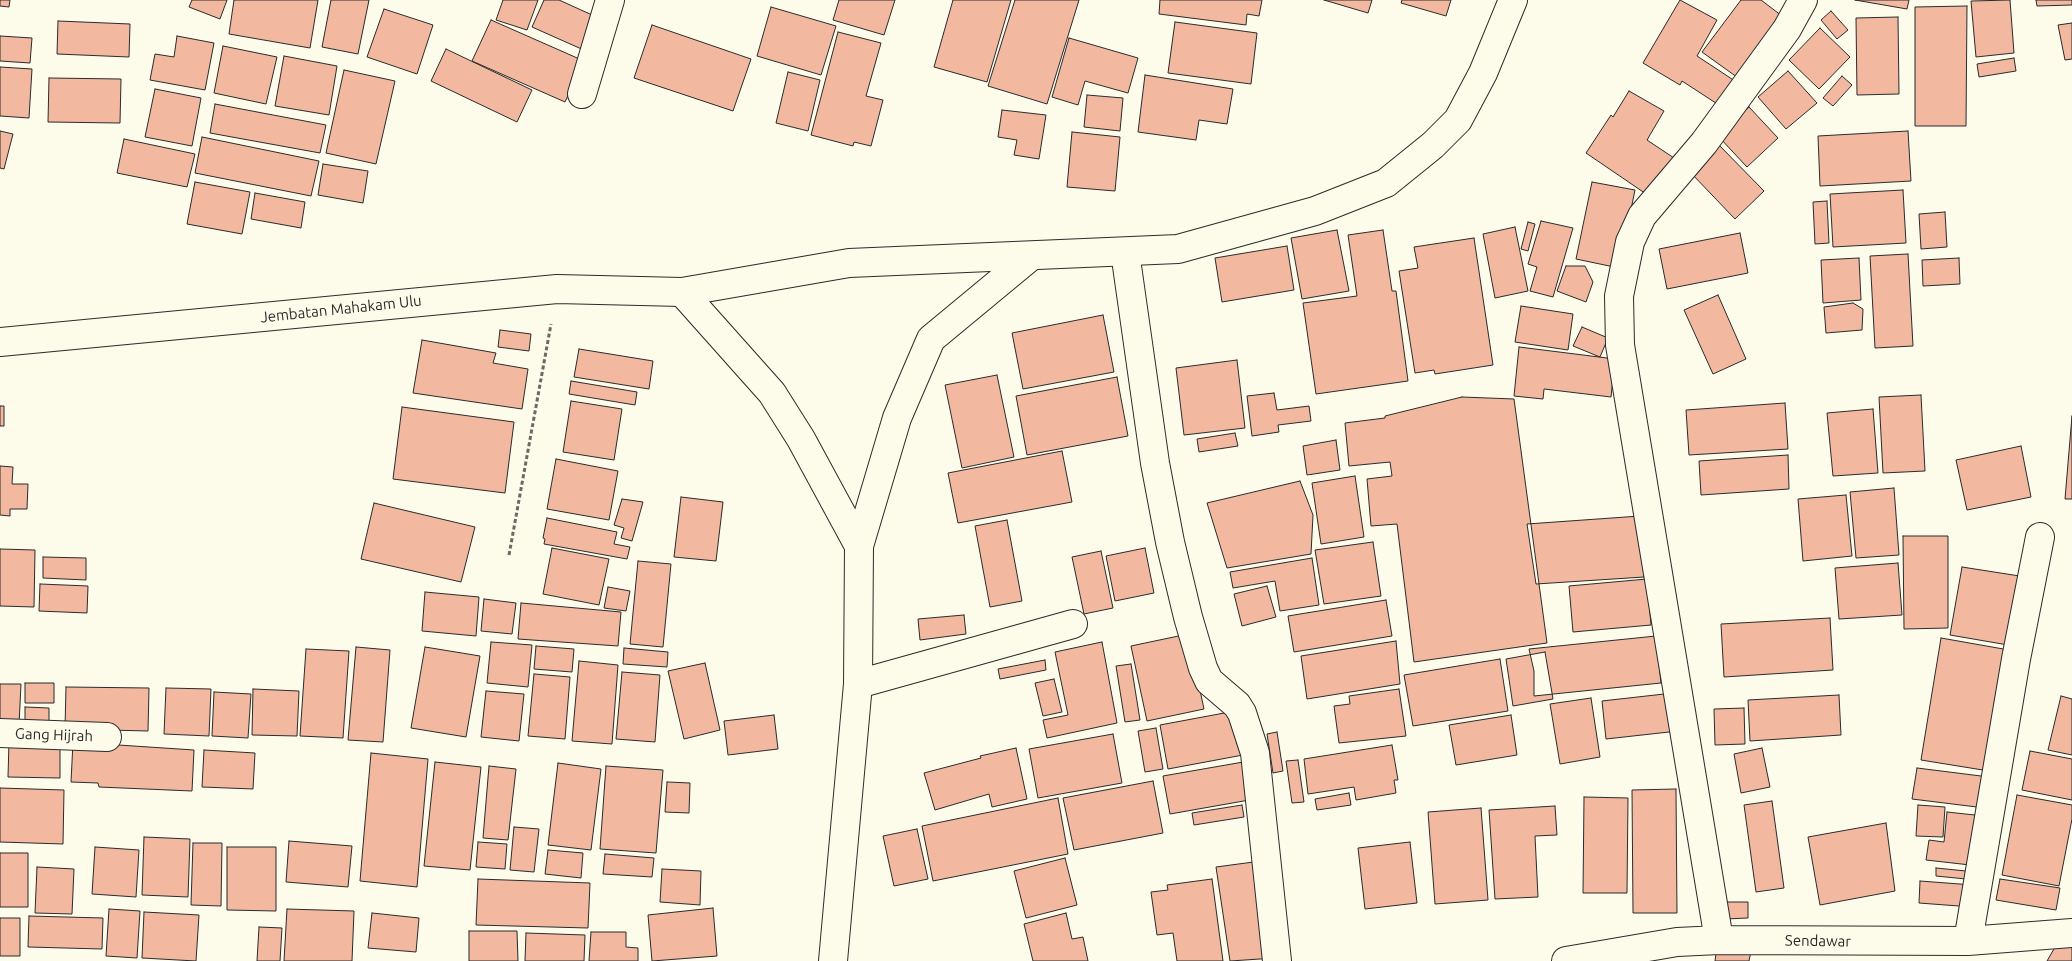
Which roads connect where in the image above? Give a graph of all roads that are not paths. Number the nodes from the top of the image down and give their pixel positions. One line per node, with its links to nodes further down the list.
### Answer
1 (610, 0): 4 (street)
2 (1513, 0): 5 (street, Jembatan Mahakam Ulu)
3 (1803, 0): 16 (street)
4 (582, 94)
5 (1125, 252): 6 (street, Jembatan Mahakam Ulu); 21 (street)
6 (1030, 257): 7 (street, Jembatan Mahakam Ulu); 10 (street)
7 (682, 292): 8 (street, Jembatan Mahakam Ulu); 10 (street)
8 (0, 342)
9 (2040, 537): 17 (street)
10 (858, 546): 12 (street)
11 (1073, 624): 12 (street)
12 (858, 684): 20 (street)
13 (0, 733): 14 (street, Gang Hijrah)
14 (107, 737)
15 (2072, 933): 17 (street, Sendawar)
16 (1719, 940): 18 (street, Sendawar); 19 (street, Sendawar)
17 (1968, 941): 18 (street, Sendawar)
18 (1864, 942): 23 (street)
19 (1674, 952): 22 (street, Sendawar)
20 (833, 961)
21 (1277, 961)
22 (1566, 961)
23 (1901, 961)

